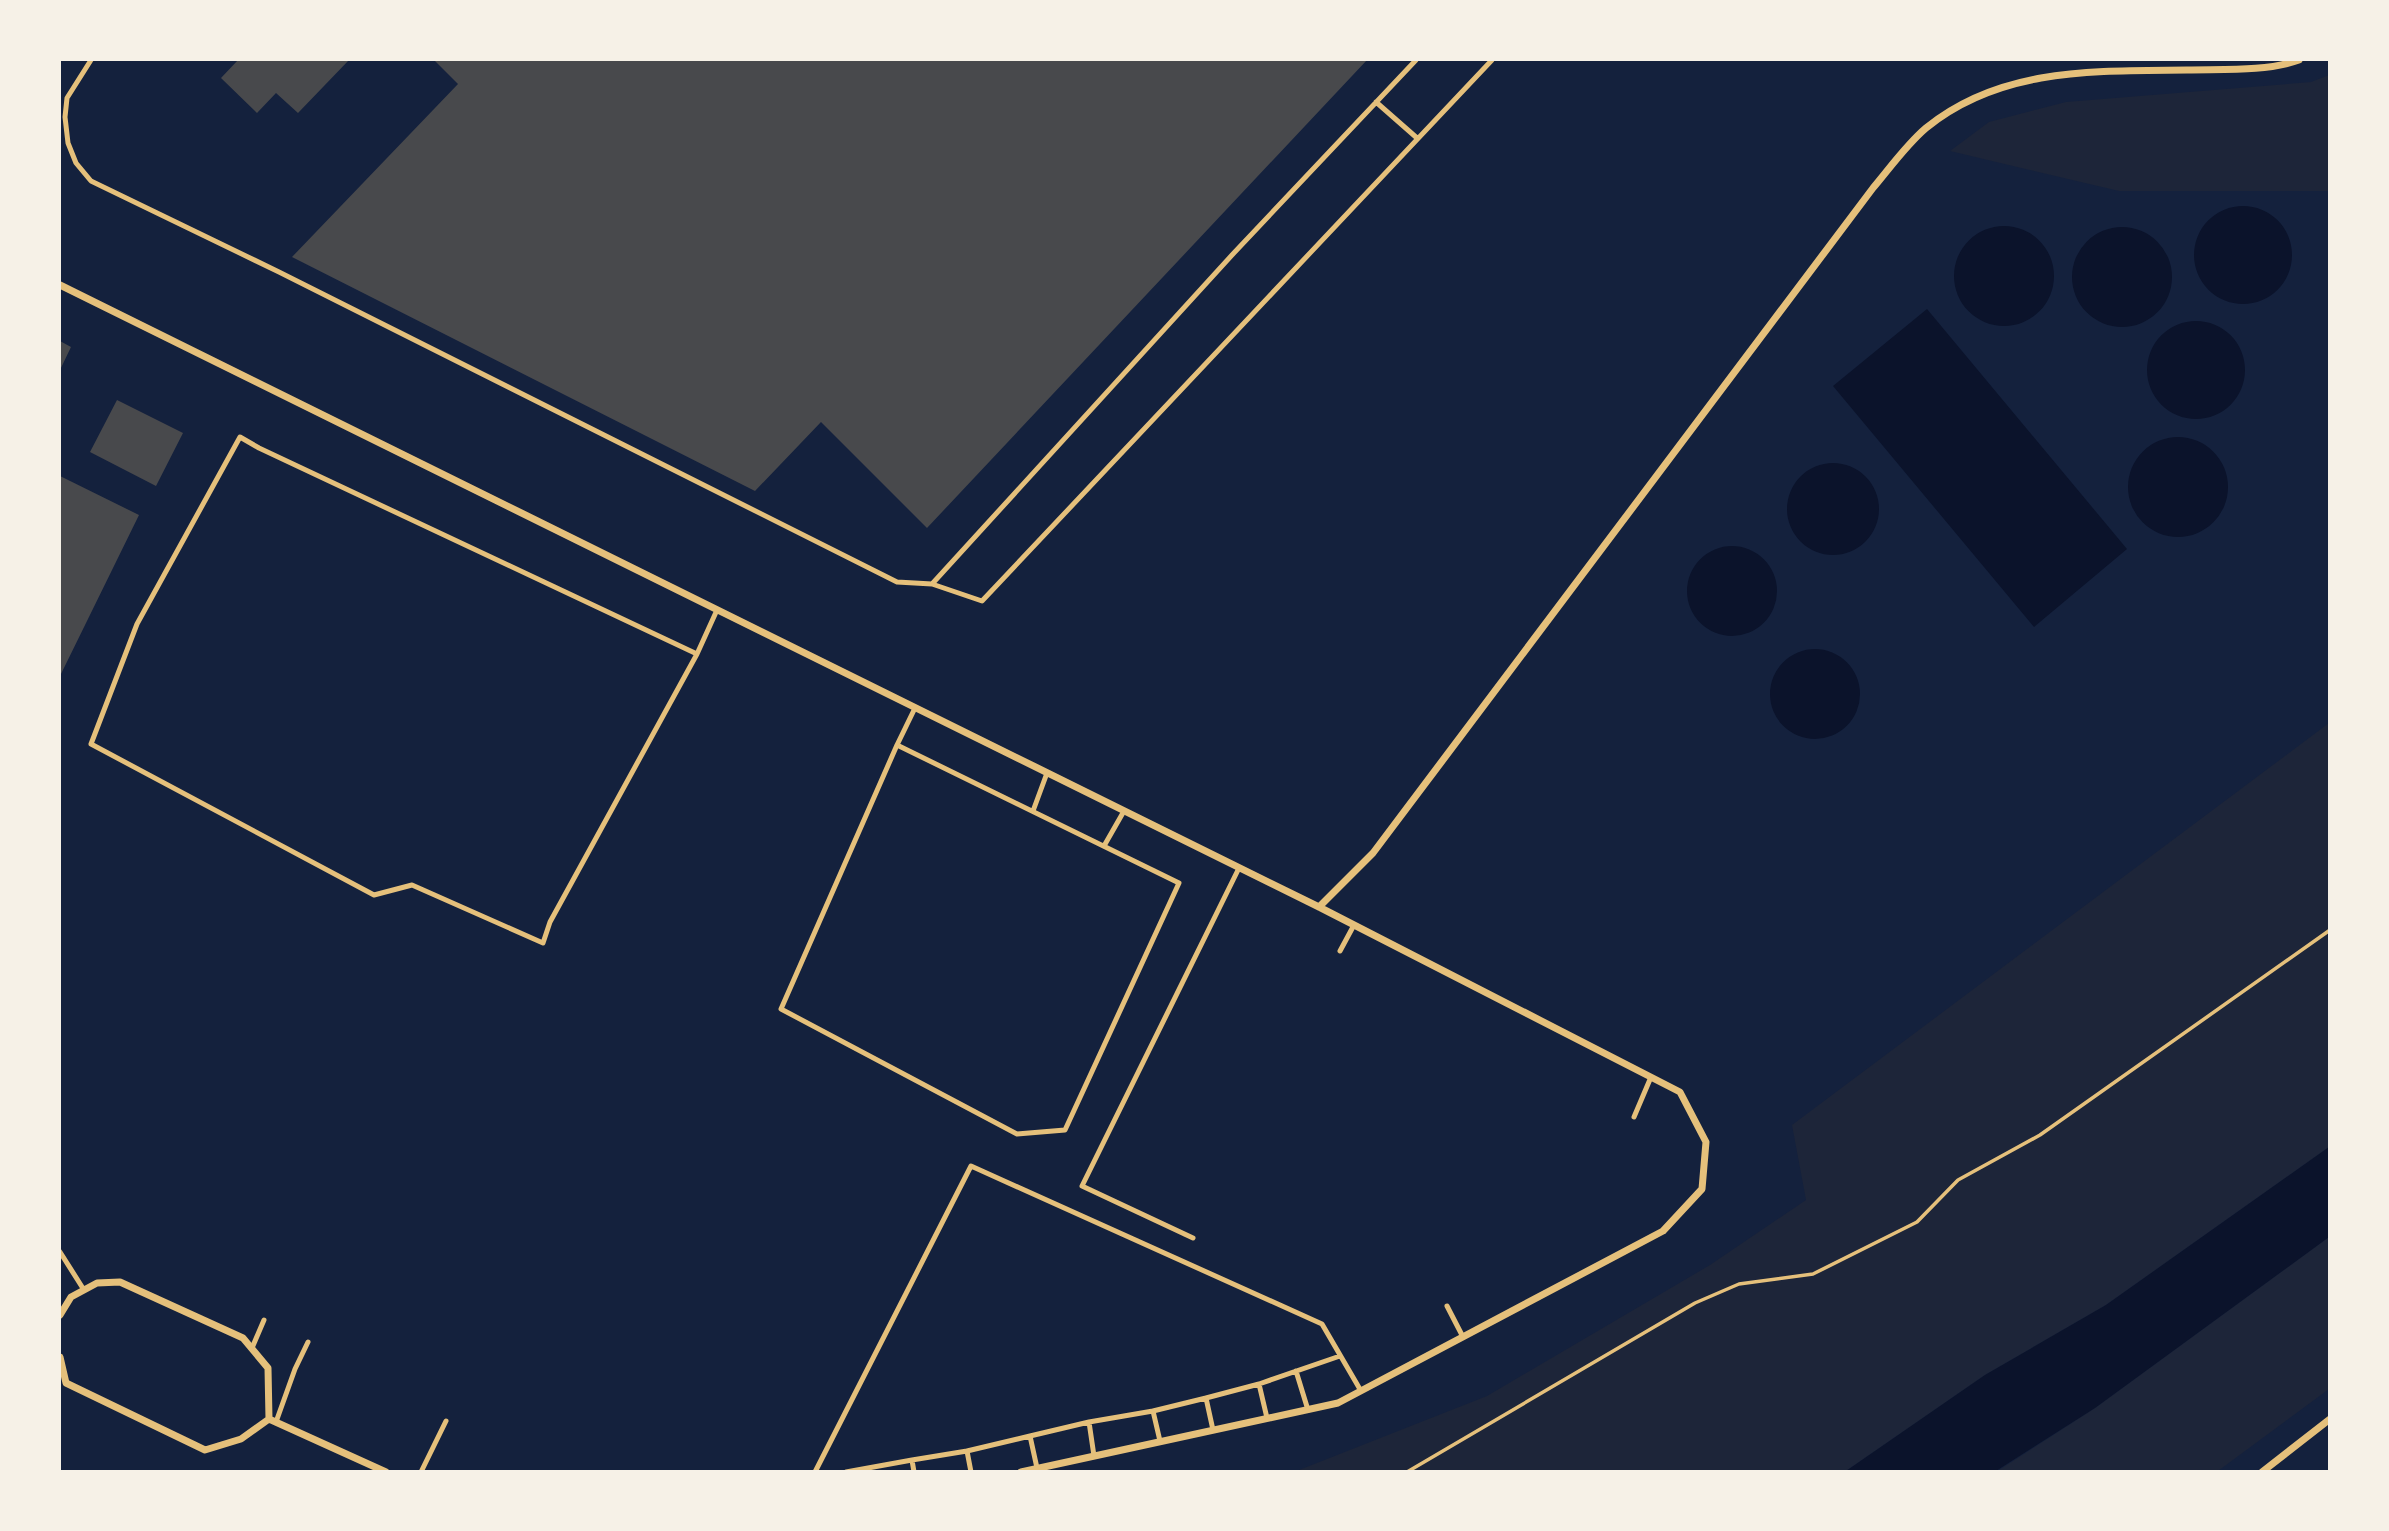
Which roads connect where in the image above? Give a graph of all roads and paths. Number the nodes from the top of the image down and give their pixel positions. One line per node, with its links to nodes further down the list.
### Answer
1 (91, 60): 8 (lane)
2 (1416, 60): 5 (lane)
3 (1492, 60): 6 (lane)
4 (2299, 60): 18 (street)
5 (1376, 102): 6 (lane); 8 (lane)
6 (1417, 138): 8 (lane)
7 (60, 285): 9 (street)
8 (932, 584)
9 (717, 610): 10 (lane); 11 (street)
10 (697, 654): 10 (lane)
11 (915, 708): 12 (lane); 13 (street)
12 (897, 746): 14 (lane); 16 (lane)
13 (1047, 773): 14 (lane); 15 (street)
14 (1033, 811): 16 (lane)
15 (1124, 811): 16 (lane); 17 (street)
16 (1104, 846)
17 (1239, 868): 18 (street); 24 (lane)
18 (1319, 906): 19 (street)
19 (1354, 925): 21 (lane); 22 (street)
20 (2329, 930): 60 (path)
21 (1341, 949)
22 (1651, 1077): 23 (lane); 30 (street)
23 (1634, 1116)
24 (1193, 1238)
25 (60, 1252): 26 (lane)
26 (84, 1290): 28 (street); 32 (street)
27 (1447, 1306): 30 (lane)
28 (60, 1315)
29 (264, 1320): 32 (lane)
30 (1463, 1337): 37 (street)
31 (308, 1342): 43 (lane)
32 (252, 1348): 43 (street)
33 (1340, 1356): 35 (lane); 37 (lane); 55 (lane)
34 (60, 1357): 43 (street)
35 (1296, 1371): 36 (lane); 39 (lane)
36 (1259, 1384): 38 (lane); 41 (lane)
37 (1361, 1391): 39 (street)
38 (1206, 1398): 40 (lane); 46 (lane)
39 (1308, 1410): 41 (street)
40 (1153, 1411): 45 (lane); 48 (lane)
41 (1267, 1418): 46 (street)
42 (2329, 1419): 61 (street)
43 (273, 1421): 53 (street)
44 (446, 1421): 54 (lane)
45 (1089, 1422): 47 (lane); 50 (lane)
46 (1213, 1430): 48 (street)
47 (1031, 1436): 49 (lane); 52 (lane)
48 (1160, 1441): 50 (street)
49 (967, 1451): 51 (lane); 58 (lane)
50 (1094, 1456): 52 (street)
51 (912, 1460): 56 (lane); 57 (lane)
52 (1037, 1468): 59 (street)
53 (386, 1472)
54 (421, 1472)
55 (815, 1472)
56 (846, 1472)
57 (914, 1472)
58 (971, 1472)
59 (1021, 1472)
60 (1407, 1472)
61 (2262, 1472)

